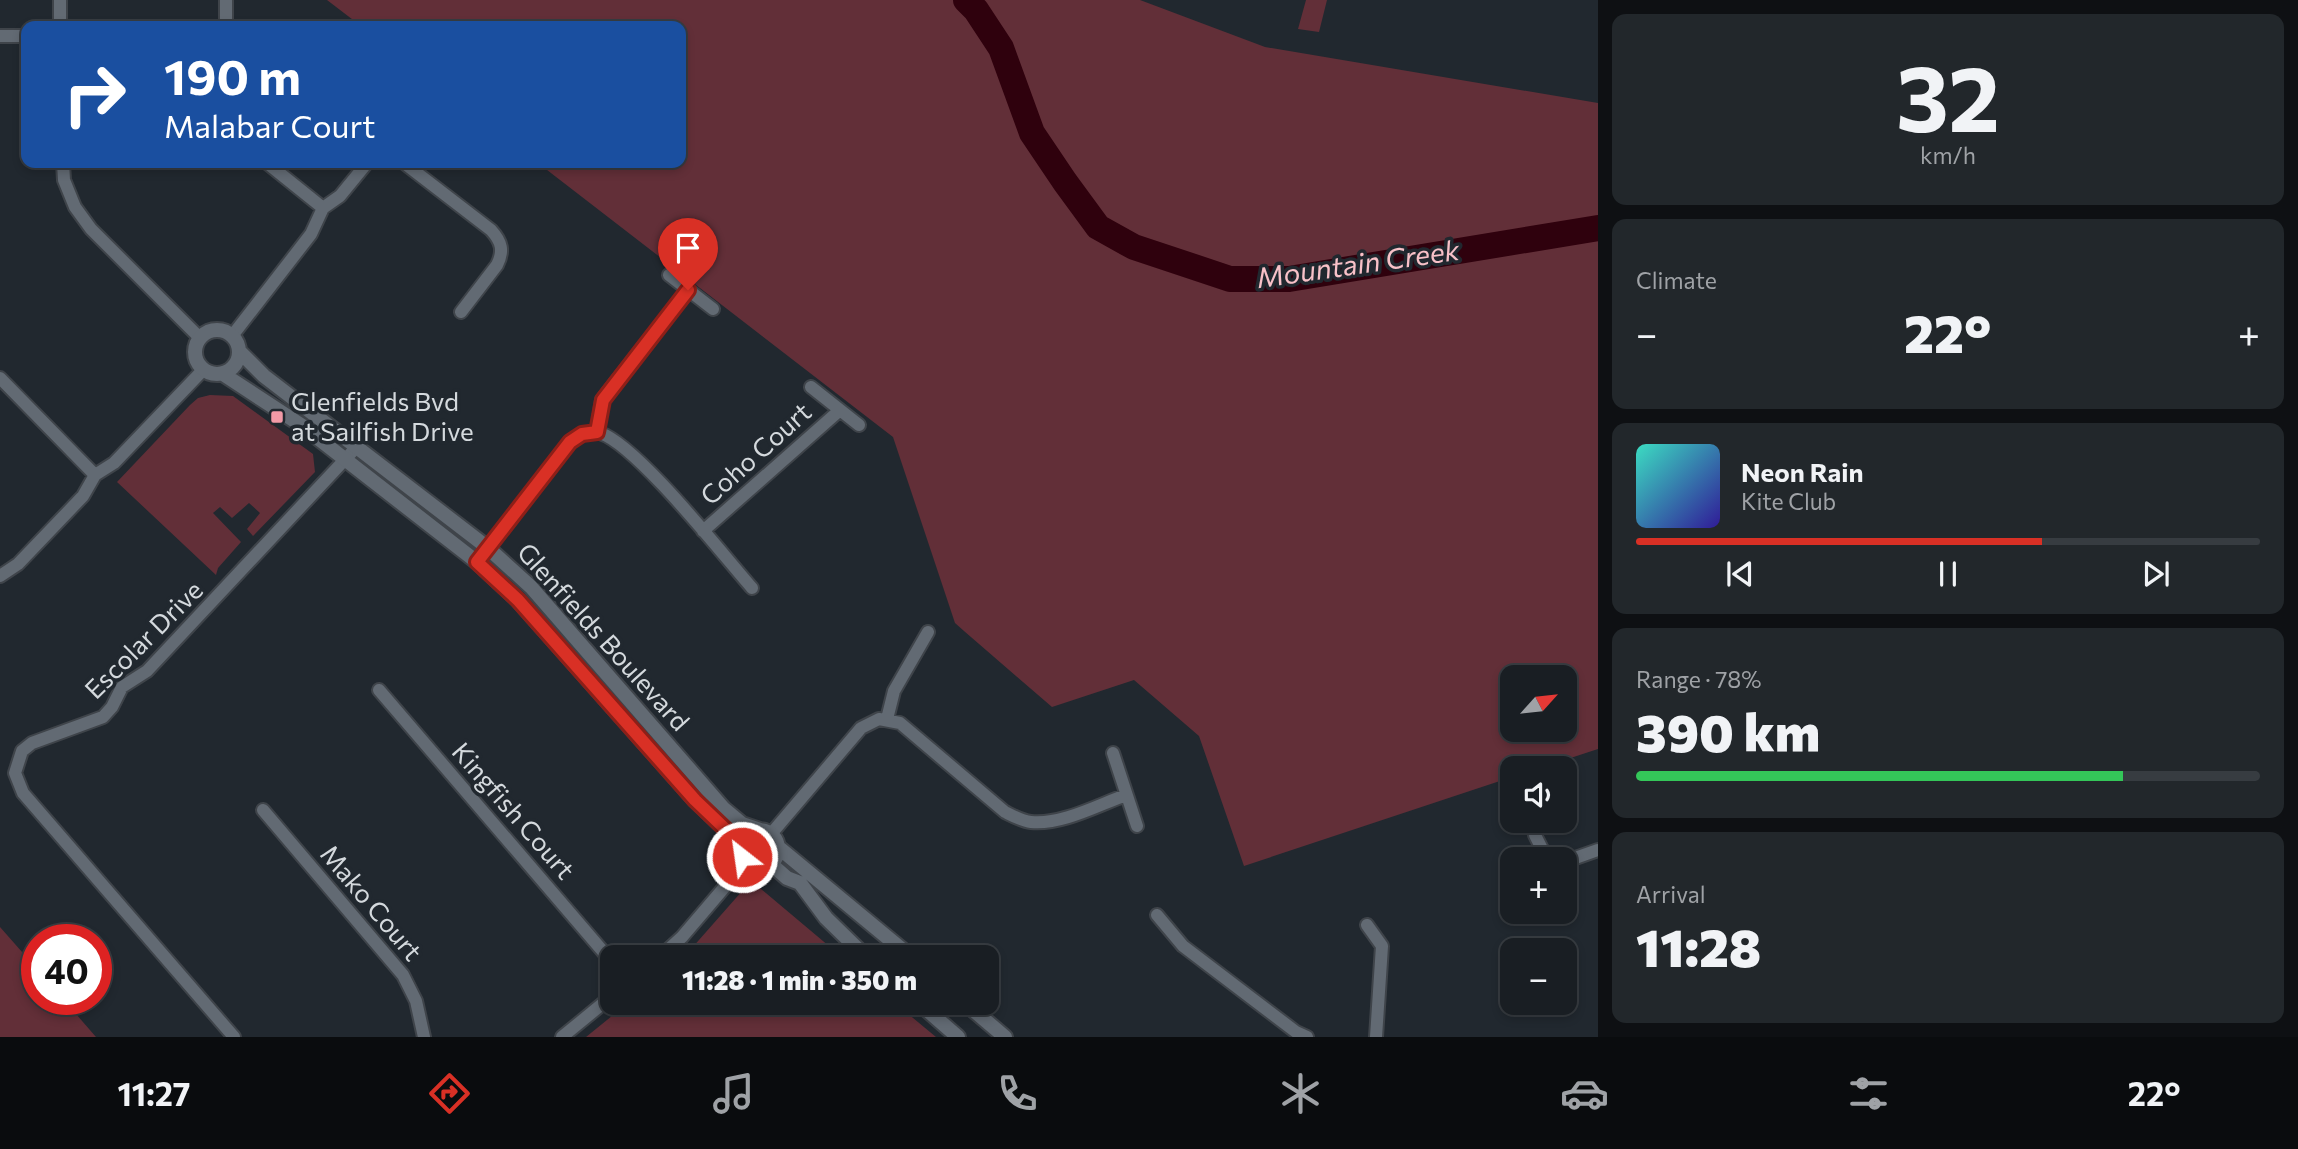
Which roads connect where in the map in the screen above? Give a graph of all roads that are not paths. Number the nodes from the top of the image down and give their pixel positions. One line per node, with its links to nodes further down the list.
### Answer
1 (60, 0): 3 (street)
2 (226, 0): 4 (street)
3 (60, 21)
4 (226, 21)
5 (0, 36): 6 (street)
6 (21, 36)
7 (63, 168): 17 (street)
8 (273, 168): 11 (street)
9 (363, 168): 11 (street)
10 (410, 168): 15 (street)
11 (323, 208): 16 (street)
12 (669, 275): 13 (street)
13 (688, 290): 14 (street); 25 (street)
14 (713, 309)
15 (461, 312)
16 (232, 336): 17 (street); 18 (street)
17 (200, 338): 19 (street)
18 (239, 351): 20 (street); 26 (street, Glenfields Boulevard)
19 (204, 369): 20 (street); 28 (street)
20 (223, 374): 27 (street, Glenfields Boulevard)
21 (0, 378): 28 (street)
22 (811, 387): 23 (street, Coho Court)
23 (840, 410): 24 (street, Coho Court); 29 (street, Coho Court)
24 (859, 425)
25 (597, 432): 29 (street); 30 (street)
26 (357, 447): 27 (street, Escolar Drive); 30 (street, Glenfields Boulevard)
27 (345, 459): 31 (street, Glenfields Boulevard); 59 (street, Escolar Drive)
28 (95, 475): 32 (street)
29 (703, 531): 33 (street)
30 (488, 548): 31 (street); 42 (street, Glenfields Boulevard)
31 (477, 562): 43 (street, Glenfields Boulevard)
32 (0, 576)
33 (752, 589)
34 (928, 632): 36 (street)
35 (379, 690): 54 (street, Kingfish Court)
36 (887, 719): 38 (street); 42 (street)
37 (1113, 753): 38 (street)
38 (1126, 795): 40 (street)
39 (263, 810): 60 (street, Mako Court)
40 (1137, 826)
41 (1535, 835): 44 (street)
42 (769, 837): 43 (street); 48 (street); 53 (street, Glenfields Boulevard)
43 (741, 844): 47 (street)
44 (1541, 847)
45 (1598, 850): 46 (street)
46 (1577, 857)
47 (746, 862): 48 (street); 51 (street)
48 (771, 864): 52 (street)
49 (1157, 915): 58 (street)
50 (1367, 925): 64 (street)
51 (673, 945)
52 (854, 945)
53 (897, 945)
54 (600, 948)
55 (600, 1006): 61 (street)
56 (933, 1015): 62 (street)
57 (979, 1015): 63 (street)
58 (1299, 1035)
59 (234, 1037)
60 (424, 1037)
61 (562, 1037)
62 (958, 1037)
63 (1005, 1037)
64 (1376, 1037)

